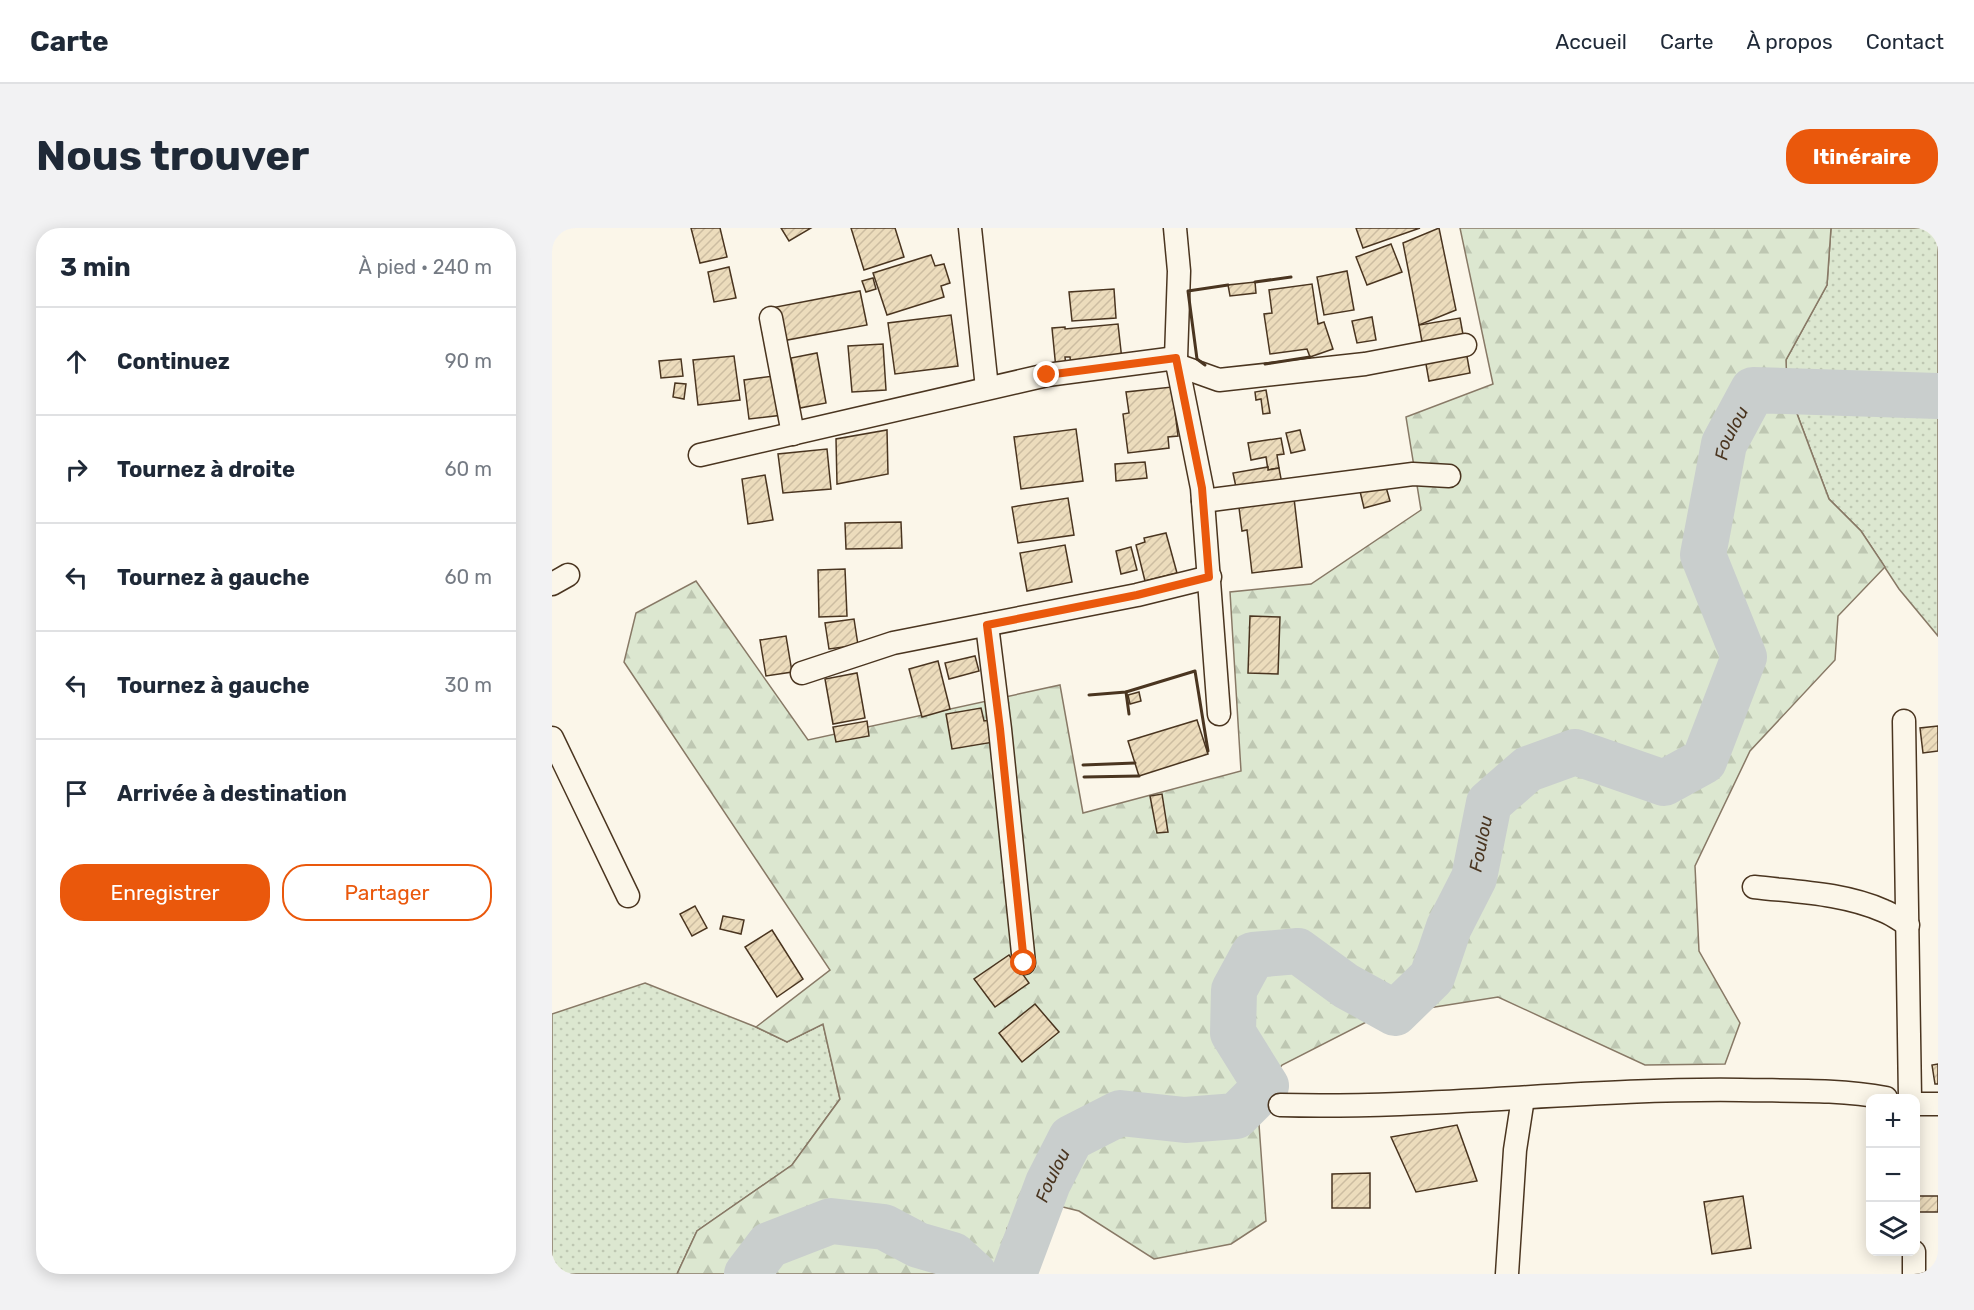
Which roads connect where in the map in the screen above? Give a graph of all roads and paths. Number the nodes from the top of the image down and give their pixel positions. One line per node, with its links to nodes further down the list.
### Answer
1 (970, 228): 6 (street)
2 (1175, 228): 5 (street)
3 (771, 318): 7 (street)
4 (1466, 345): 5 (street)
5 (1176, 362): 6 (street); 10 (street)
6 (987, 388): 7 (street)
7 (793, 434): 8 (street)
8 (700, 455)
9 (1449, 476): 10 (street)
10 (1203, 501): 11 (street)
11 (1209, 577): 12 (street); 14 (street)
12 (987, 625): 13 (street); 20 (street)
13 (802, 673)
14 (1219, 714)
15 (1904, 721): 19 (street)
16 (552, 738): 18 (street)
17 (1754, 886): 19 (street)
18 (628, 896)
19 (1908, 925): 21 (street)
20 (1024, 963)
21 (1910, 1094)
22 (1866, 1095): 23 (street)
23 (1523, 1098): 26 (street); 28 (street)
24 (1920, 1104): 25 (street)
25 (1938, 1104)
26 (1280, 1105)
27 (1914, 1256): 29 (street)
28 (1507, 1274)
29 (1914, 1274)

